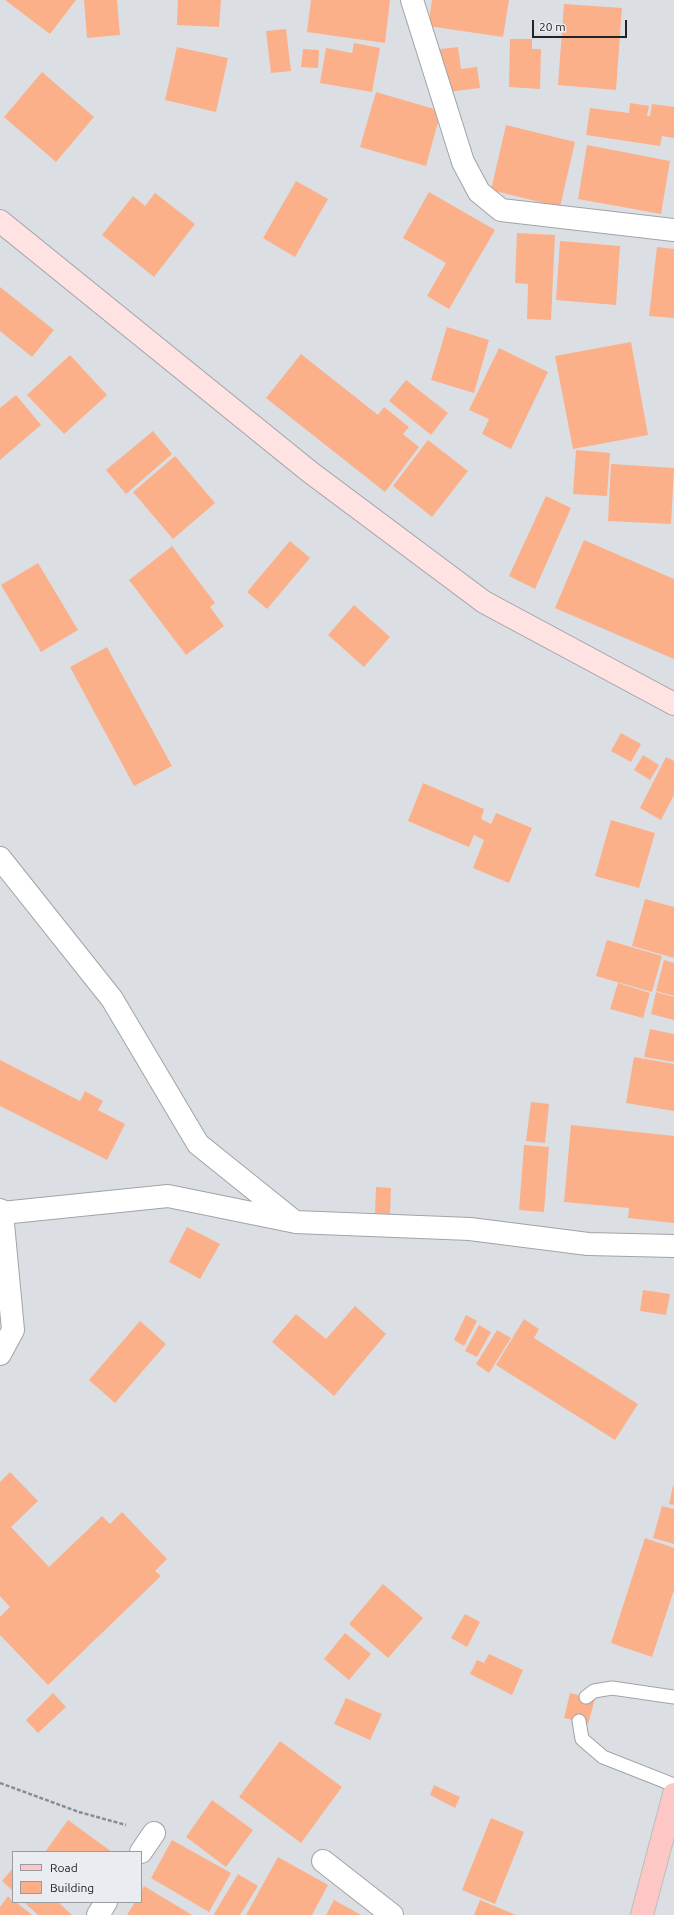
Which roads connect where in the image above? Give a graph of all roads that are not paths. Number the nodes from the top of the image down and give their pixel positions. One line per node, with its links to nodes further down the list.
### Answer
1 (412, 0): 3 (street)
2 (0, 221): 4 (street)
3 (674, 230)
4 (674, 704)
5 (0, 858): 7 (street)
6 (1, 1211): 7 (street); 9 (street)
7 (295, 1222): 8 (street)
8 (674, 1246)
9 (0, 1354)
10 (586, 1697): 11 (lane)
11 (674, 1697)
12 (578, 1721): 13 (lane)
13 (674, 1785)
14 (674, 1794): 21 (main road)
15 (154, 1833): 16 (street)
16 (142, 1851)
17 (323, 1861): 20 (street)
18 (105, 1903): 19 (street)
19 (98, 1915)
20 (392, 1915)
21 (642, 1915)

